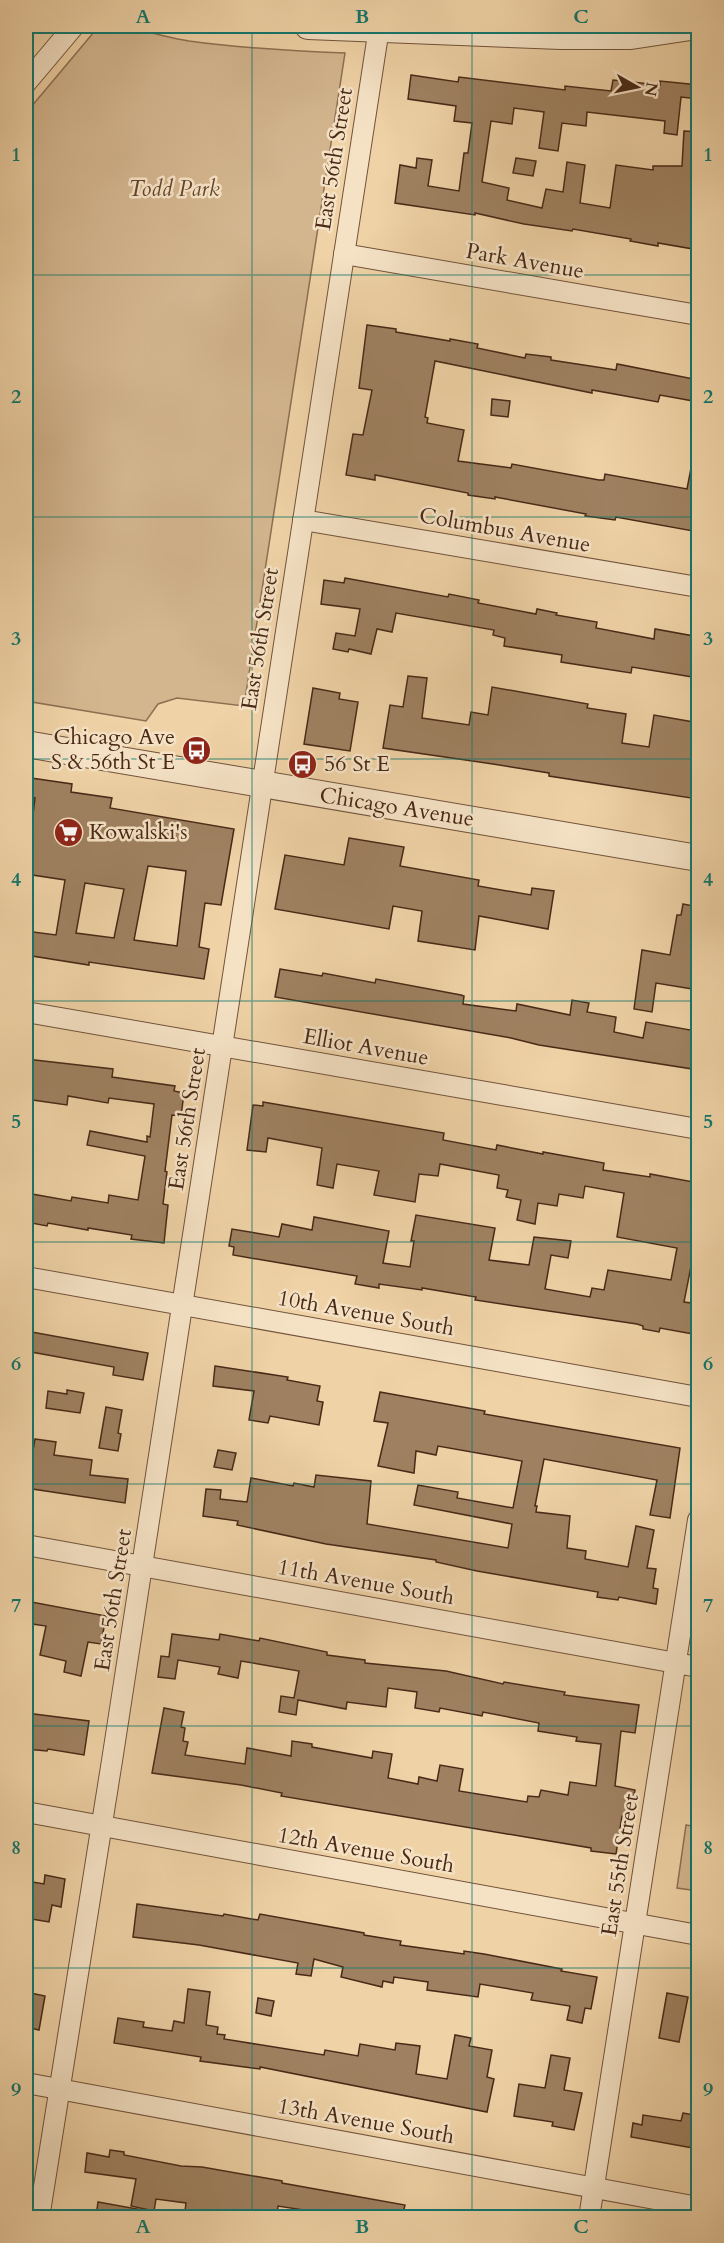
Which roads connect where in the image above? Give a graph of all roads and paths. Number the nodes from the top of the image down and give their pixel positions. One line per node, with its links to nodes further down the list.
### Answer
1 (74, 26): 5 (street)
2 (308, 26): 4 (street)
3 (697, 26): 4 (street)
4 (379, 28): 6 (street, East 56th Street)
5 (26, 83)
6 (344, 254): 7 (street, Park Avenue); 8 (street, East 56th Street)
7 (699, 315)
8 (303, 520): 9 (street, Columbus Avenue); 11 (street, East 56th Street)
9 (699, 587)
10 (26, 744): 11 (street, Chicago Avenue)
11 (262, 785): 12 (street, Chicago Avenue); 14 (street, East 56th Street)
12 (699, 858)
13 (26, 1012): 14 (street, Elliot Avenue)
14 (222, 1046): 15 (street, Elliot Avenue); 17 (street, East 56th Street)
15 (699, 1129)
16 (26, 1277): 17 (street, 10th Avenue South)
17 (182, 1304): 18 (street, 10th Avenue South); 21 (street, East 56th Street)
18 (699, 1397)
19 (699, 1520): 22 (street, East 55th Street)
20 (26, 1545): 21 (street, 11th Avenue South)
21 (143, 1566): 22 (street, 11th Avenue South); 25 (street, East 56th Street)
22 (675, 1663): 23 (street, 11th Avenue South); 26 (street, East 55th Street)
23 (699, 1667)
24 (26, 1812): 25 (street, 12th Avenue South)
25 (101, 1825): 26 (street, 12th Avenue South); 29 (street, East 56th Street)
26 (636, 1924): 27 (street, 12th Avenue South); 30 (street, East 55th Street)
27 (699, 1935)
28 (26, 2083): 29 (street, 13th Avenue South)
29 (60, 2090): 30 (street, 13th Avenue South); 32 (street, East 56th Street)
30 (594, 2188): 31 (street, 13th Avenue South); 33 (street, East 55th Street)
31 (699, 2207)
32 (39, 2217)
33 (589, 2217)

